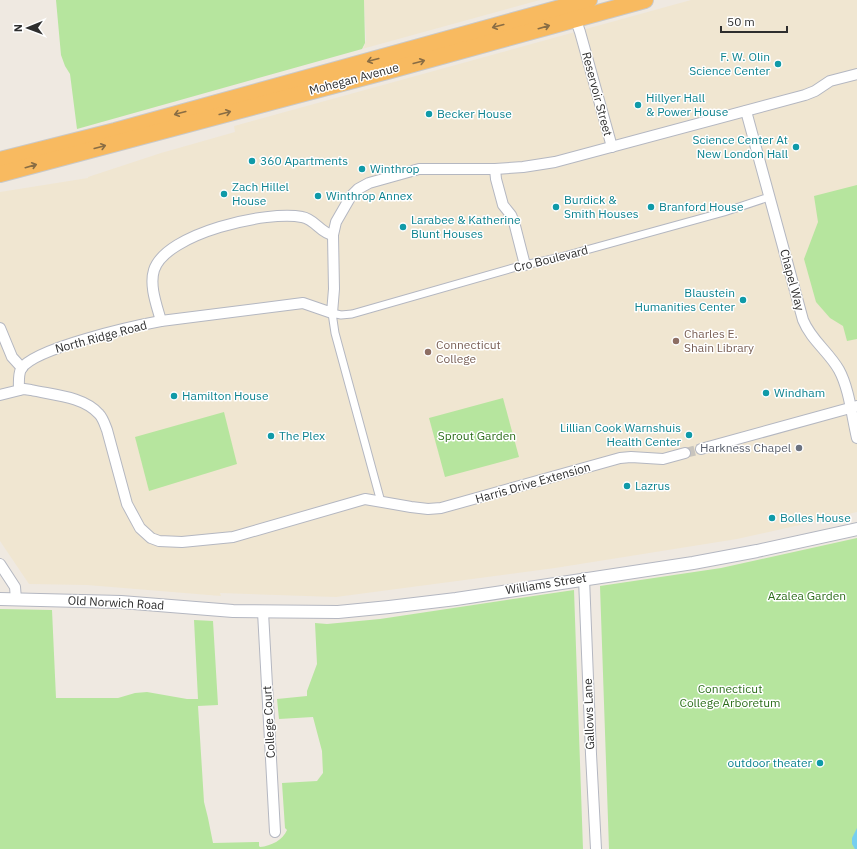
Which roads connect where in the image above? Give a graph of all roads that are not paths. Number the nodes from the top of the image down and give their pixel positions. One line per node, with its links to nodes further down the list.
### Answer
1 (589, 0): 3 (highway, Mohegan Avenue)
2 (645, 0): 3 (highway, Mohegan Avenue)
3 (571, 8): 6 (street, Reservoir Street); 7 (highway, Mohegan Avenue)
4 (857, 74): 5 (street, Reservoir Street)
5 (746, 111): 6 (street, Reservoir Street); 11 (street, Chapel Way)
6 (612, 147): 9 (street)
7 (60, 151): 8 (highway); 10 (highway, one-way to 7)
8 (0, 160)
9 (495, 169): 12 (street); 13 (street)
10 (0, 174)
11 (769, 197): 13 (street, Cro Boulevard); 20 (street, Chapel Way)
12 (333, 235): 14 (street); 15 (street)
13 (525, 265): 14 (street, Cro Boulevard)
14 (332, 313): 15 (street, North Ridge Road); 24 (street)
15 (161, 321): 17 (street, North Ridge Road)
16 (0, 328): 17 (street)
17 (22, 368): 18 (street)
18 (19, 390): 19 (street); 24 (street, Harris Drive Extension)
19 (0, 395)
20 (854, 407): 21 (street, Chapel Way); 22 (street)
21 (857, 438)
22 (701, 449)
23 (685, 453): 24 (street, Harris Drive Extension)
24 (381, 502)
25 (857, 529): 27 (street, Williams Street)
26 (0, 564): 29 (street)
27 (584, 578): 31 (street, Williams Street); 33 (street, Gallows Lane)
28 (0, 599): 29 (street, Old Norwich Road)
29 (16, 599): 30 (street, Old Norwich Road)
30 (233, 611): 31 (street, Williams Street)
31 (263, 612): 32 (street, College Court)
32 (275, 832)
33 (596, 849)

